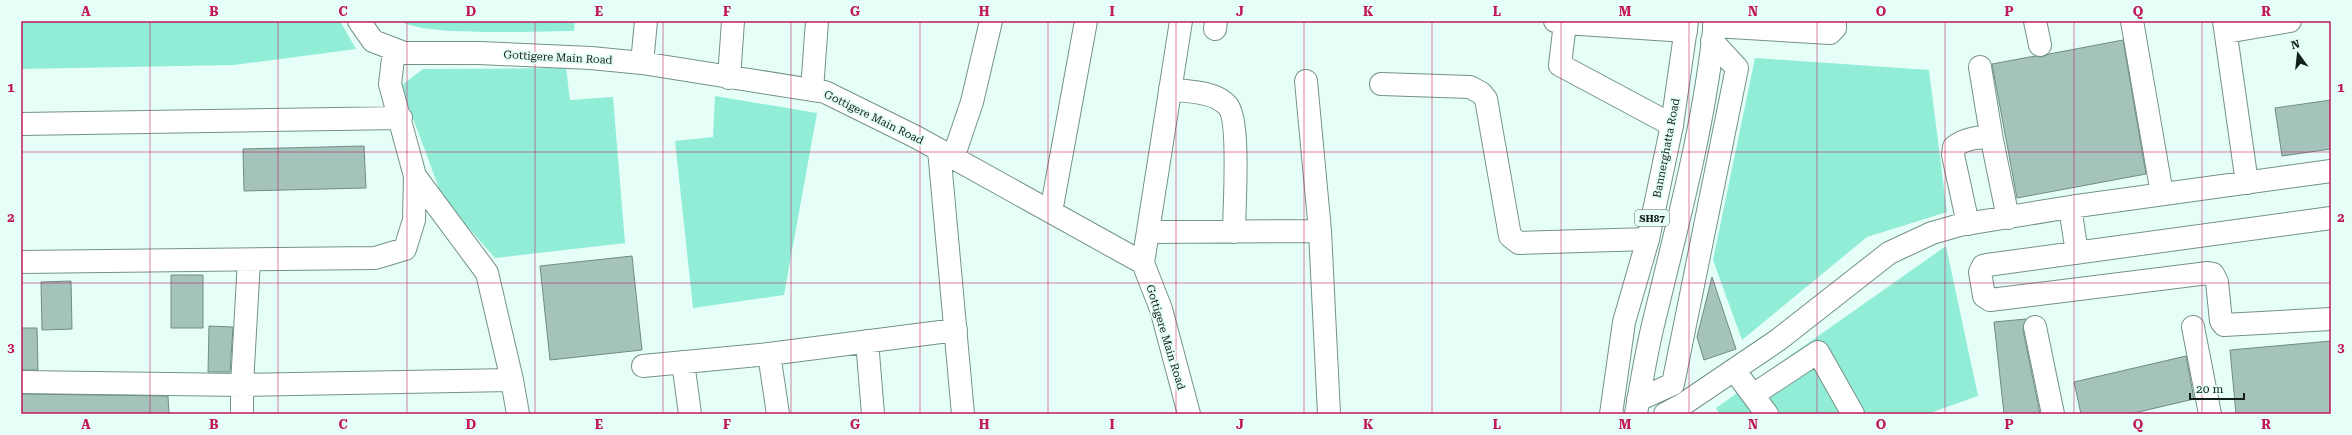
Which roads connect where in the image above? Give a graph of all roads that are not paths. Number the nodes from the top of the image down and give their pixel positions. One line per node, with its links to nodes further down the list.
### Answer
1 (359, 21): 17 (street, Gottigere Main Road)
2 (646, 21): 18 (street)
3 (733, 21): 20 (street)
4 (817, 21): 24 (street)
5 (991, 21): 29 (street)
6 (1086, 21): 35 (street)
7 (1181, 21): 23 (street)
8 (1835, 21): 15 (street)
9 (2035, 21): 16 (street)
10 (2132, 21): 33 (street)
11 (2290, 21): 14 (street)
12 (1560, 22): 13 (street); 27 (street)
13 (1686, 26): 27 (street, Bannerghatta Road / SH87)
14 (2225, 27): 32 (street)
15 (1714, 29): 60 (street); 60 (street)
16 (2040, 45)
17 (394, 50): 18 (street, Gottigere Main Road); 25 (street)
18 (642, 63): 20 (street, Gottigere Main Road)
19 (1980, 67): 28 (street)
20 (729, 78): 24 (street, Gottigere Main Road)
21 (1306, 81): 39 (street)
22 (1380, 84): 42 (street)
23 (1170, 89): 40 (street); 41 (street)
24 (812, 90): 29 (street, Gottigere Main Road)
25 (401, 118): 26 (street); 31 (street)
26 (21, 124)
27 (1672, 125): 42 (street, Bannerghatta Road / SH87)
28 (1992, 140): 36 (street); 38 (street)
29 (946, 154): 35 (street, Gottigere Main Road); 50 (street)
30 (2331, 171): 32 (street)
31 (415, 176): 44 (street); 56 (street)
32 (2247, 183): 33 (street)
33 (2162, 194): 34 (street)
34 (2070, 207): 36 (street); 43 (street)
35 (1051, 212): 46 (street, Gottigere Main Road)
36 (2008, 218): 38 (street)
37 (2331, 218): 43 (street)
38 (1968, 224): 55 (street)
39 (1320, 231): 41 (street); 68 (street)
40 (1148, 232): 41 (street); 46 (street)
41 (1234, 232)
42 (1648, 239): 69 (street, Bannerghatta Road / SH87)
43 (2077, 253): 47 (street)
44 (249, 260): 45 (street); 58 (street)
45 (21, 262)
46 (1143, 263): 67 (street, Gottigere Main Road)
47 (2331, 319)
48 (2035, 327): 73 (street)
49 (2193, 327): 74 (street)
50 (956, 330): 51 (street); 66 (street)
51 (867, 341): 52 (street); 65 (street)
52 (768, 354): 53 (street); 64 (street)
53 (683, 362): 54 (street); 63 (street)
54 (643, 366)
55 (1734, 370): 59 (street); 70 (street)
56 (512, 380): 58 (street); 62 (street)
57 (21, 382): 58 (street)
58 (242, 385): 61 (street)
59 (1753, 395): 71 (street); 72 (street)
60 (1637, 407)
61 (242, 414)
62 (518, 414)
63 (690, 414)
64 (778, 414)
65 (873, 414)
66 (963, 414)
67 (1189, 414)
68 (1329, 414)
69 (1611, 414)
70 (1665, 414)
71 (1767, 414)
72 (1853, 414)
73 (2053, 414)
74 (2210, 414)

